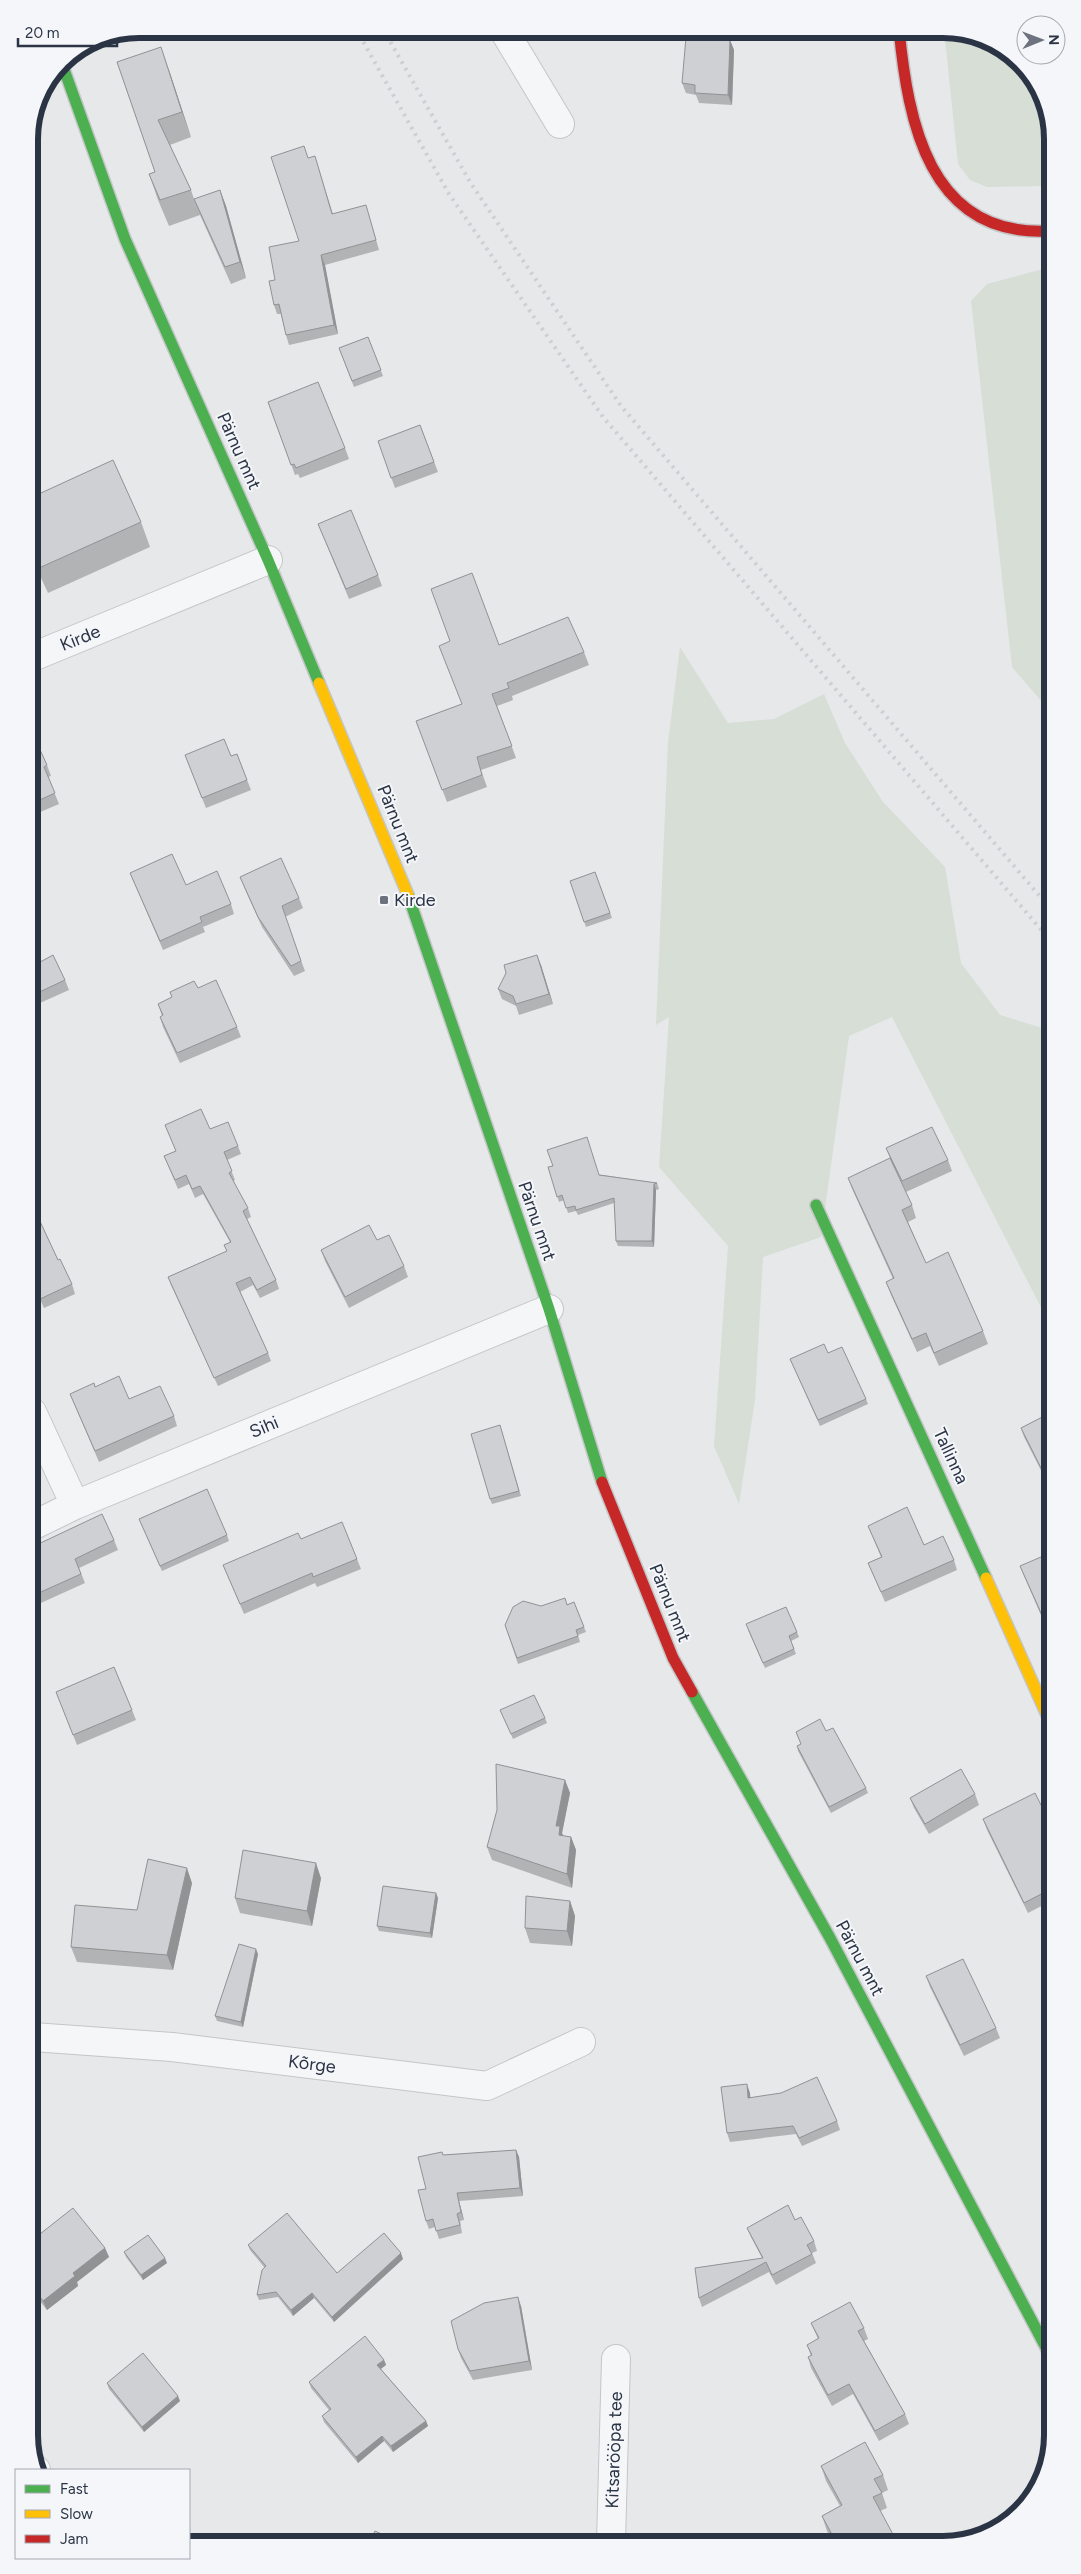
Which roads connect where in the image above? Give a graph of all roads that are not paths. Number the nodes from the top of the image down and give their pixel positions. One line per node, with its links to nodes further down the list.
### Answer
1 (508, 38): 4 (street)
2 (900, 38): 5 (main road)
3 (64, 70): 6 (main road, Pärnu mnt)
4 (560, 124)
5 (1044, 231)
6 (268, 560): 7 (street, Kirde); 9 (main road, Pärnu mnt)
7 (38, 655)
8 (816, 1205): 13 (main road, Tallinna)
9 (549, 1309): 11 (street, Sihi); 16 (main road, Pärnu mnt)
10 (38, 1425): 11 (street)
11 (75, 1505): 12 (street, Sihi)
12 (38, 1523)
13 (1044, 1710)
14 (38, 2037): 15 (street, Kõrge)
15 (581, 2042)
16 (1044, 2344)
17 (616, 2359): 18 (street, Kitsarööpa tee)
18 (610, 2536)

